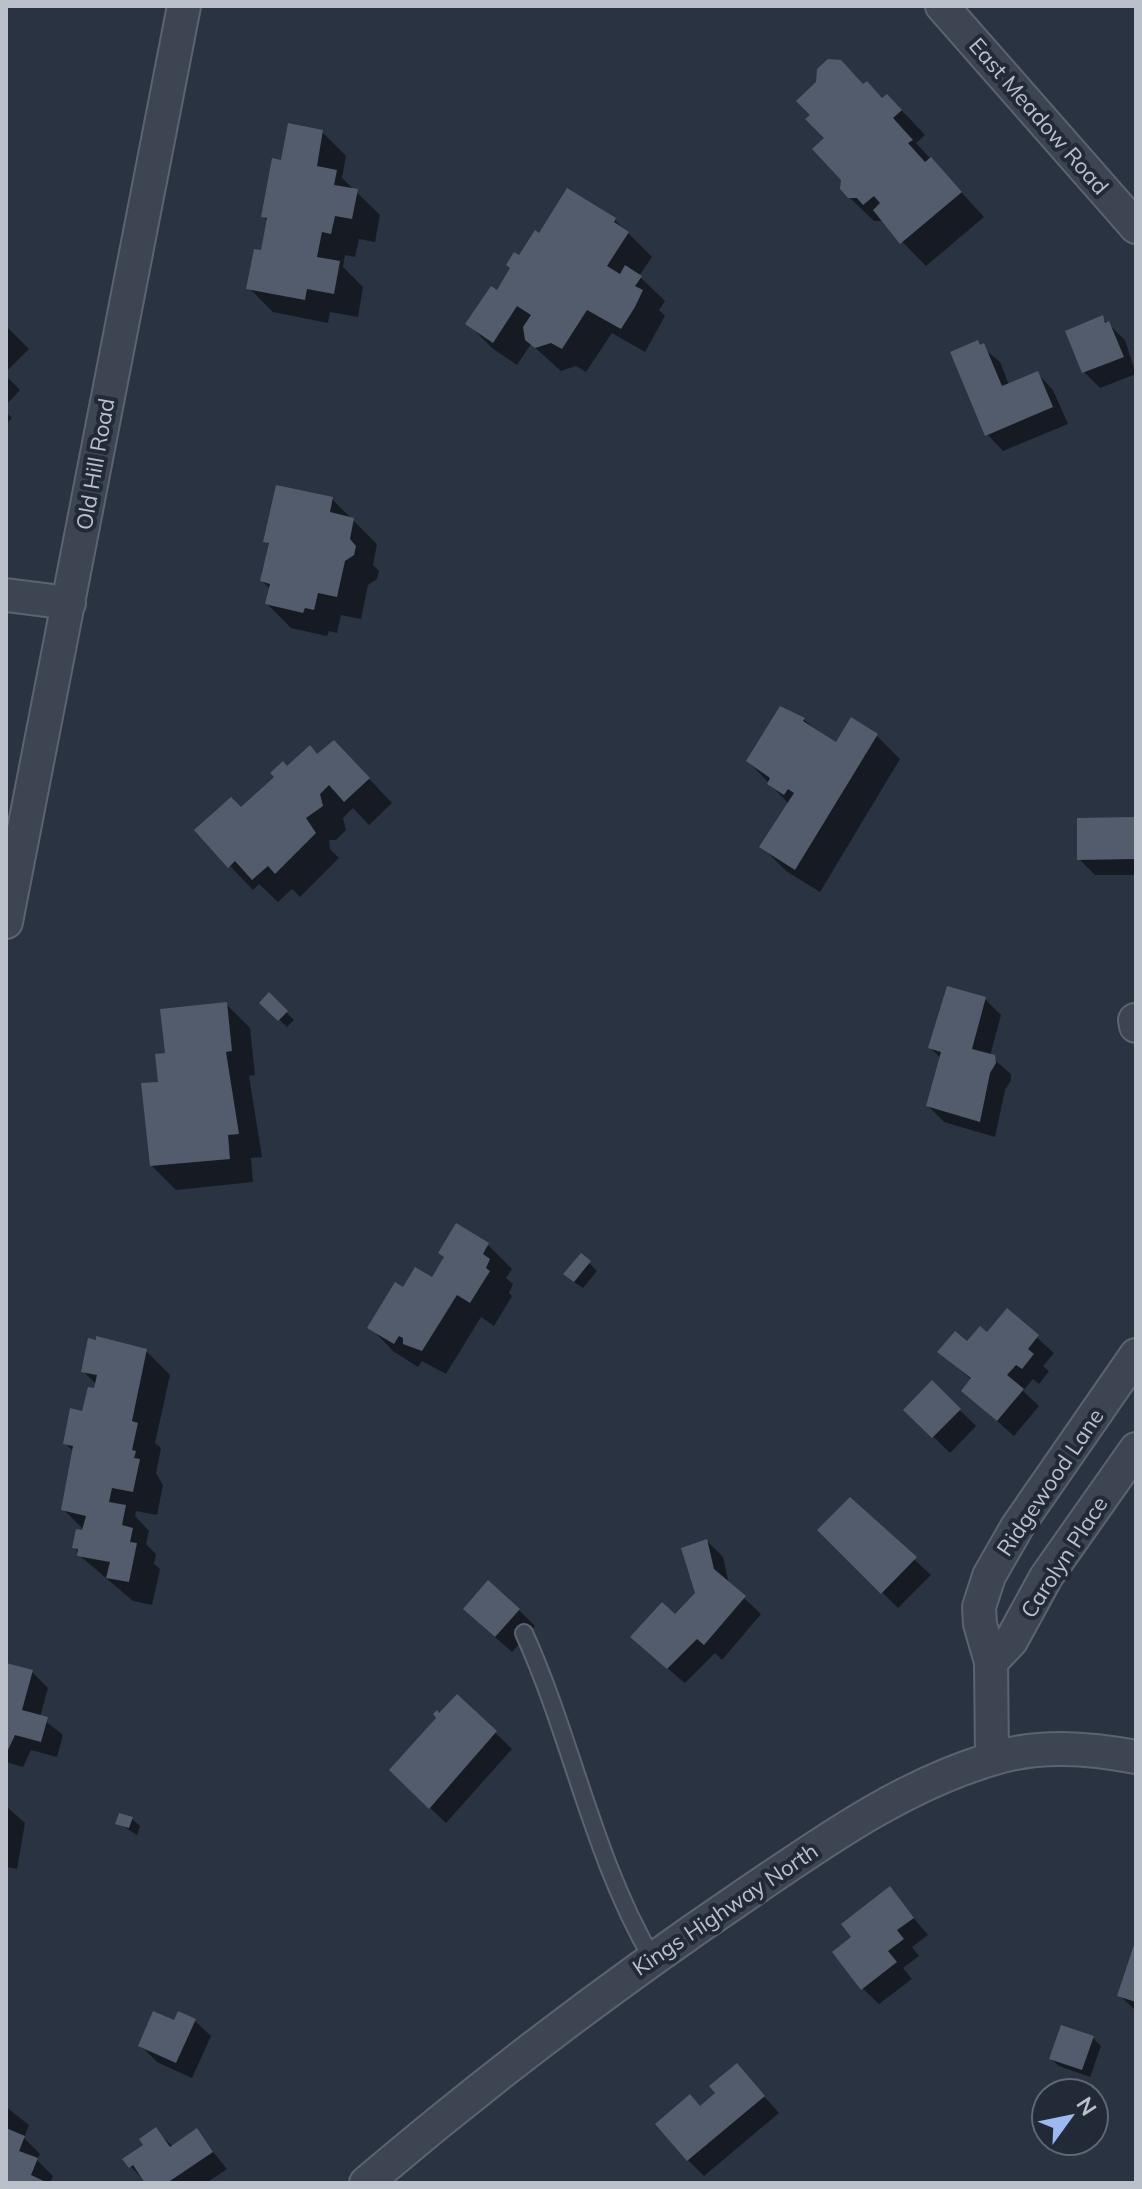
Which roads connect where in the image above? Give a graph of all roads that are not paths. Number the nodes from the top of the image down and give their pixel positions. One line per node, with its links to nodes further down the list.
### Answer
1 (184, 6): 5 (street, Old Hill Road)
2 (942, 6): 3 (street, East Meadow Road)
3 (1136, 227)
4 (6, 595): 5 (street)
5 (69, 603): 6 (street, Old Hill Road)
6 (6, 922)
7 (1136, 1355): 10 (street, Ridgewood Lane)
8 (1136, 1449): 10 (street, Carolyn Place)
9 (524, 1633): 13 (lane)
10 (991, 1662): 12 (street, Ridgewood Lane)
11 (1136, 1757): 12 (street, Kings Highway North)
12 (992, 1758): 13 (street, Kings Highway North)
13 (652, 1958): 14 (street, Kings Highway North)
14 (366, 2183)

